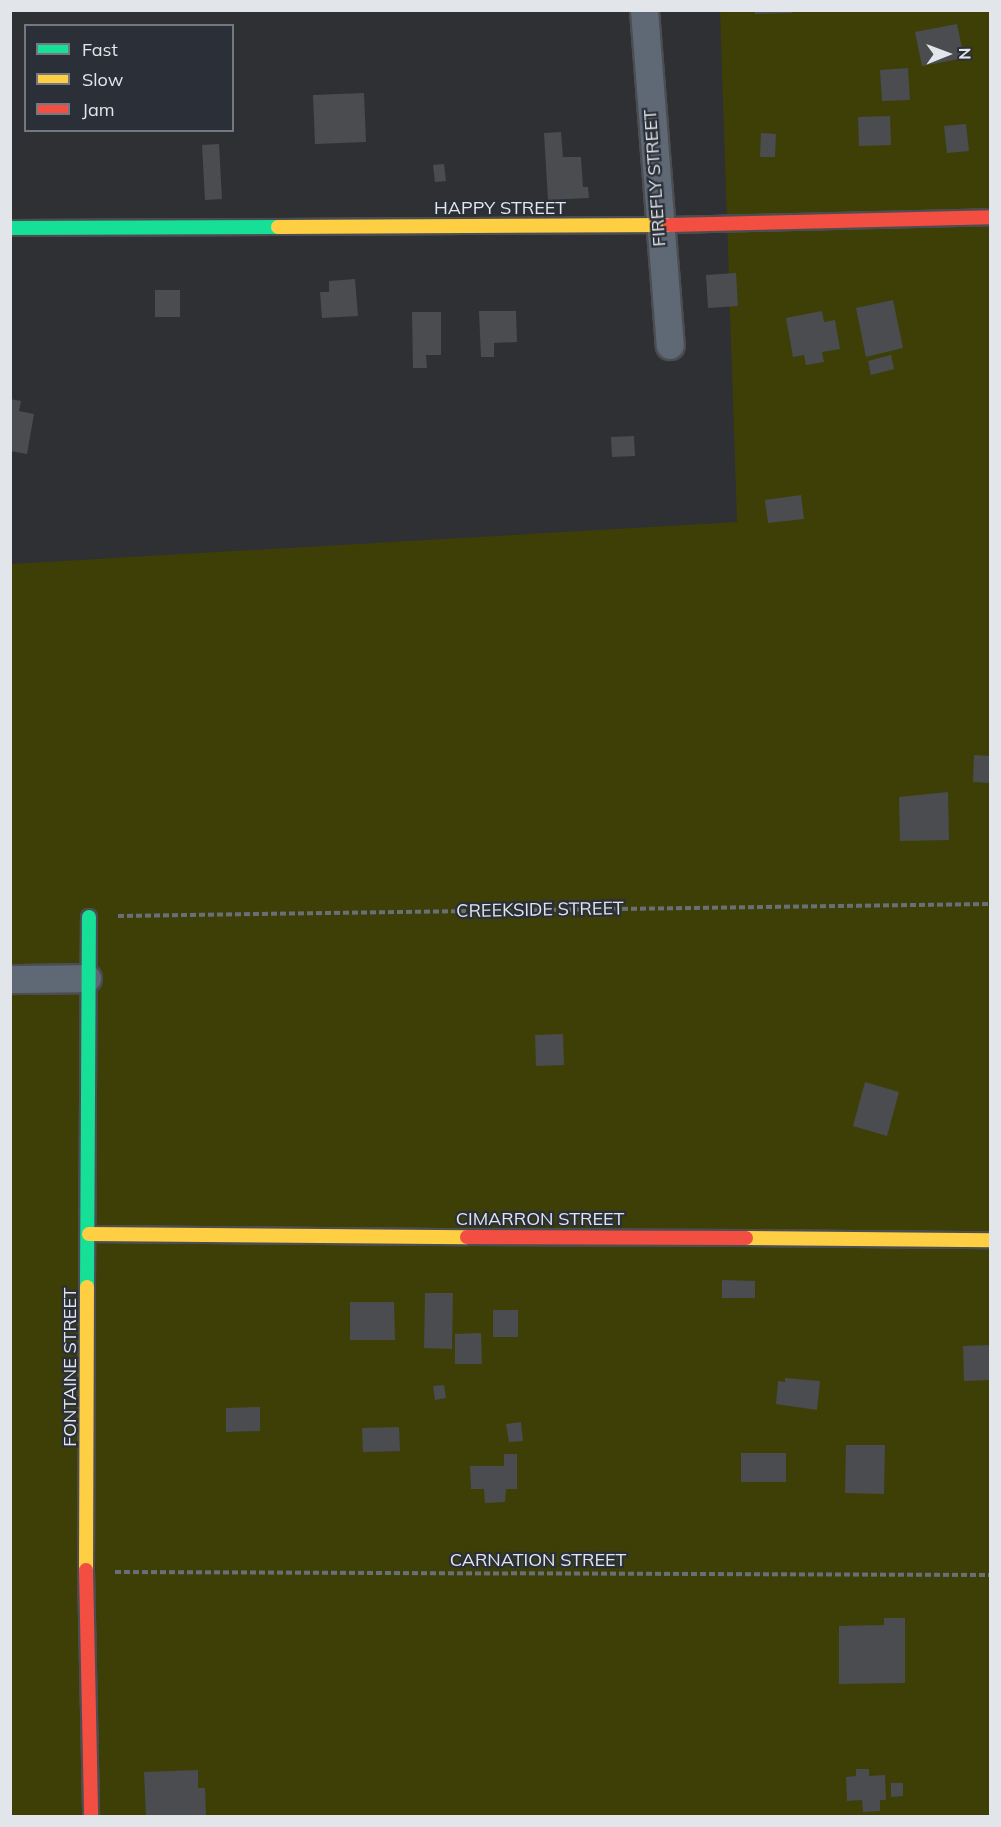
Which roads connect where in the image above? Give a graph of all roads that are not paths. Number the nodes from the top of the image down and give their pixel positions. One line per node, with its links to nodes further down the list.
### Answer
1 (644, 10): 3 (street, FIREFLY STREET)
2 (990, 217): 3 (street, HAPPY STREET)
3 (657, 225): 4 (street, HAPPY STREET); 5 (street, FIREFLY STREET)
4 (10, 228)
5 (670, 345)
6 (89, 917): 7 (street, FONTAINE STREET)
7 (87, 978): 8 (street); 9 (street, FONTAINE STREET)
8 (10, 980)
9 (89, 1234): 10 (street, CIMARRON STREET); 11 (street, FONTAINE STREET)
10 (990, 1240)
11 (90, 1816)

